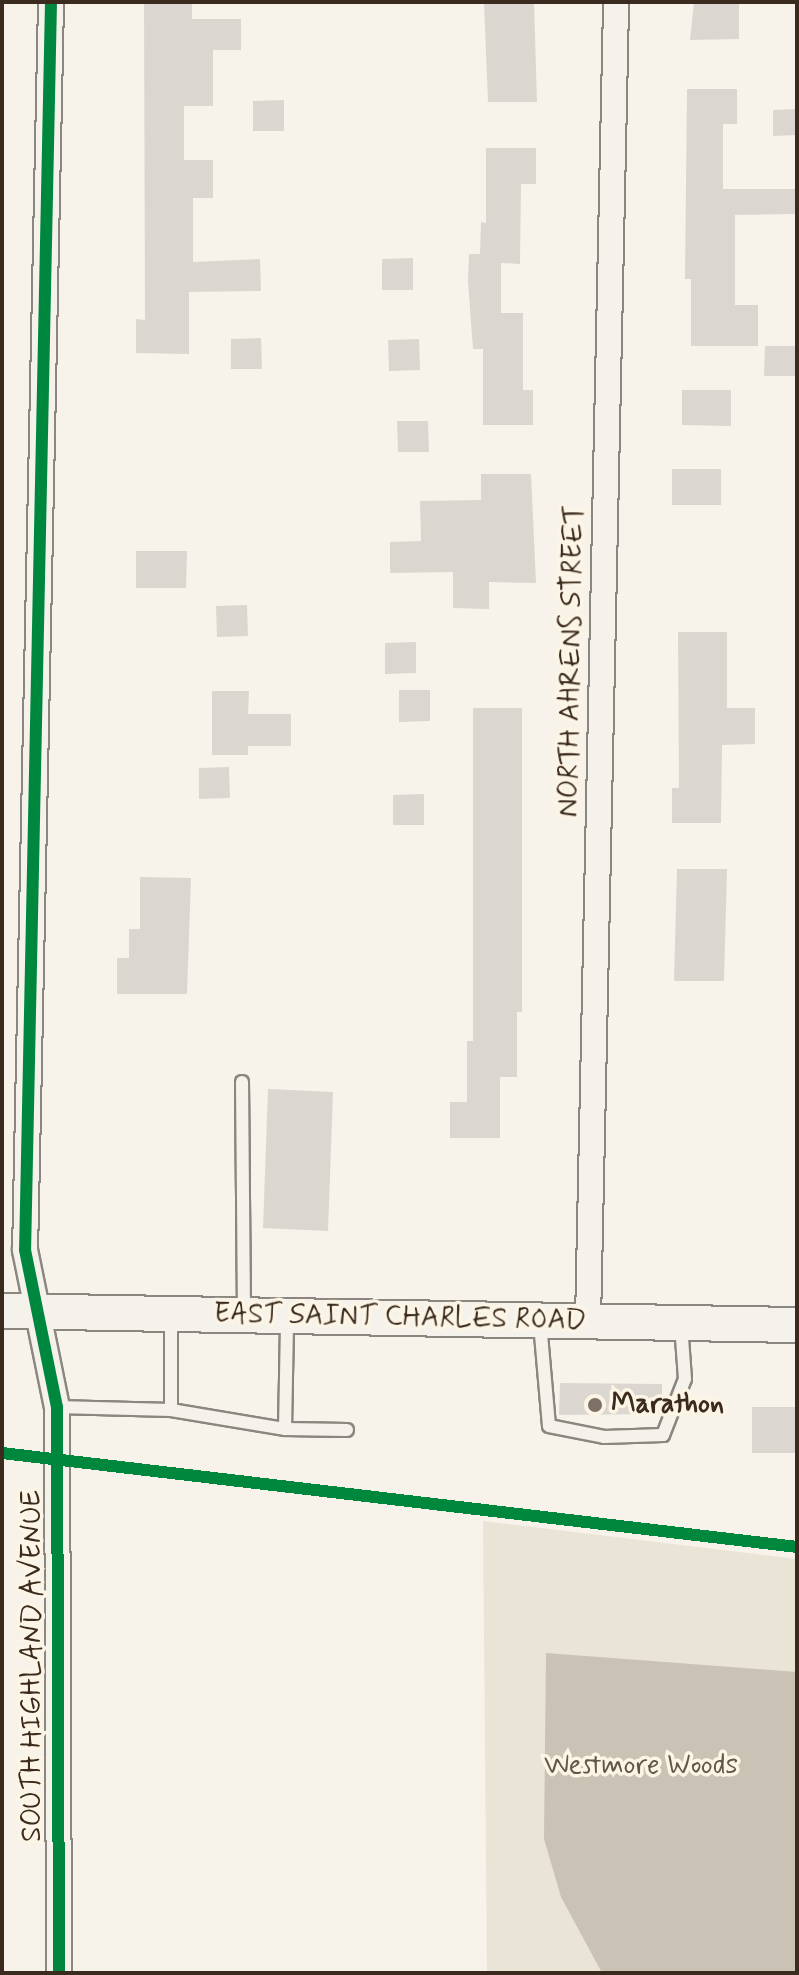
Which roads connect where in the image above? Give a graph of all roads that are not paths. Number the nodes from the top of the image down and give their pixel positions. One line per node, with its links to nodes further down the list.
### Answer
1 (51, 2): 5 (street, SOUTH HIGHLAND AVENUE)
2 (616, 2): 10 (street, NORTH AHRENS STREET)
3 (242, 1082): 7 (lane)
4 (2, 1311): 5 (main road, EAST SAINT CHARLES ROAD)
5 (37, 1312): 6 (main road, EAST SAINT CHARLES ROAD); 13 (street, SOUTH HIGHLAND AVENUE)
6 (171, 1314): 7 (main road, EAST SAINT CHARLES ROAD); 14 (lane)
7 (244, 1315): 8 (main road, EAST SAINT CHARLES ROAD)
8 (287, 1316): 9 (main road, EAST SAINT CHARLES ROAD); 15 (lane)
9 (540, 1320): 10 (main road, EAST SAINT CHARLES ROAD); 11 (lane)
10 (588, 1321): 11 (main road, EAST SAINT CHARLES ROAD)
11 (681, 1322): 12 (main road, EAST SAINT CHARLES ROAD)
12 (797, 1325)
13 (57, 1407): 14 (lane); 17 (street, SOUTH HIGHLAND AVENUE)
14 (171, 1410): 15 (lane)
15 (285, 1429): 16 (lane)
16 (347, 1430)
17 (59, 1973)

